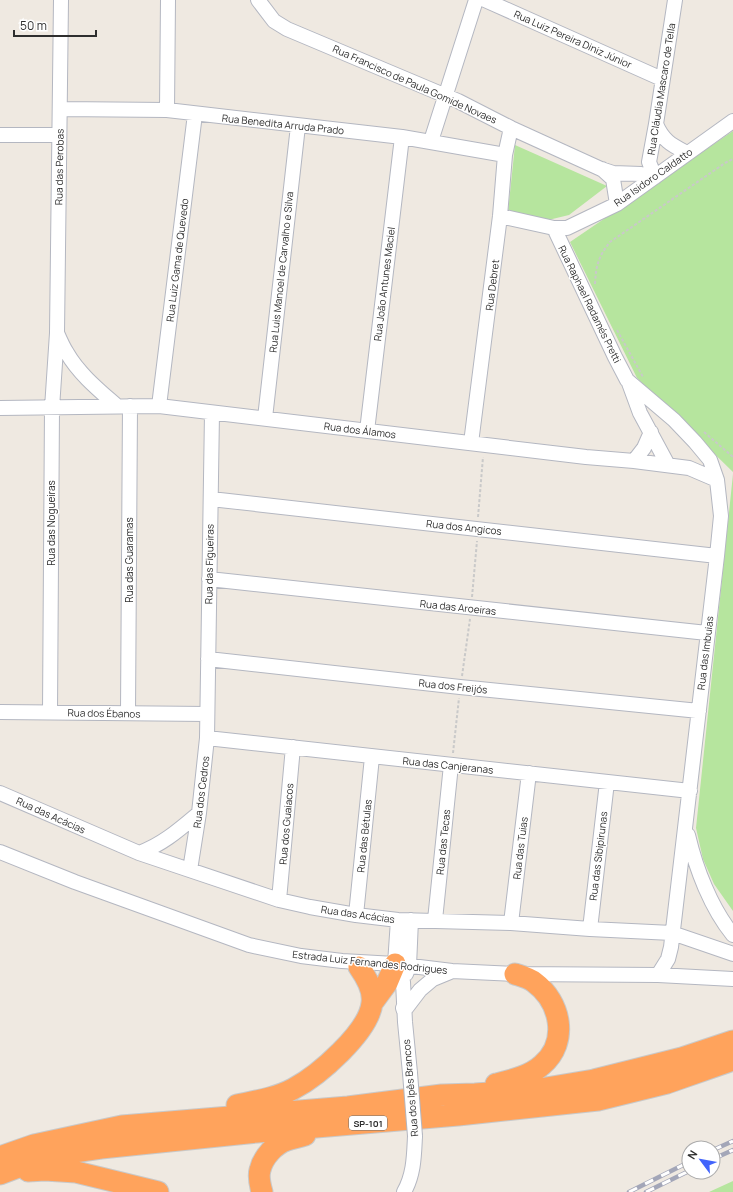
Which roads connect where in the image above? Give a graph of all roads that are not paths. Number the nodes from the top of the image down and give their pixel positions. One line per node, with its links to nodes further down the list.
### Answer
1 (61, 0): 9 (street, Rua das Perobas)
2 (168, 0): 10 (street)
3 (258, 0): 8 (street, Rua Francisco de Paula Gomide Novaes)
4 (476, 0): 8 (street)
5 (485, 0): 7 (street, Rua Luiz Pereira Diniz Júnior)
6 (675, 0): 7 (street, Rua Cláudia Mascaro de Tella)
7 (662, 79): 13 (street, Rua Cláudia Mascaro de Tella)
8 (445, 97): 15 (street, Rua Francisco de Paula Gomide Novaes); 19 (street)
9 (60, 109): 10 (street, Rua Benedita Arruda Prado); 17 (street, Rua das Perobas)
10 (167, 110): 11 (street, Rua Benedita Arruda Prado)
11 (195, 114): 14 (street, Rua Benedita Arruda Prado); 30 (street, Rua Luiz Gama de Quevedo)
12 (733, 121): 20 (street, Rua Isidoro Caldatto)
13 (656, 124): 20 (street); 23 (street, Rua Cláudia Mascaro de Tella)
14 (298, 126): 18 (street, Rua Benedita Arruda Prado); 34 (street, Rua Luis Manoel de Carvalho e Silva)
15 (511, 128): 21 (street, Rua Debret); 22 (street, Rua Francisco de Paula Gomide Novaes)
16 (0, 135): 17 (street)
17 (59, 135): 27 (street, Rua das Perobas)
18 (402, 137): 19 (street, Rua Benedita Arruda Prado); 35 (street, Rua João Antunes Maciel)
19 (431, 141): 21 (street, Rua Benedita Arruda Prado)
20 (687, 153): 23 (street, Rua Isidoro Caldatto)
21 (505, 155): 25 (street, Rua Debret)
22 (601, 169): 23 (street, Rua Francisco de Paula Gomide Novaes); 24 (street, Rua Francisco de Paula Gomide Novaes)
23 (655, 177): 24 (street, Rua Isidoro Caldatto)
24 (617, 204): 26 (street, Rua Isidoro Caldatto)
25 (500, 216): 26 (street, Rua Isidoro Caldatto); 37 (street, Rua Debret)
26 (554, 228): 28 (street, Rua Raphael Radamés Pretti)
27 (57, 333): 29 (street); 32 (street, Rua das Nogueiras)
28 (628, 380): 36 (street, Rua Raphael Radamés Pretti); 40 (street, Rua Raphael Radamés Pretti)
29 (124, 406): 30 (street, Rua dos Álamos); 32 (street, Rua dos Álamos); 49 (street, Rua das Guaramas)
30 (159, 406): 33 (street, Rua dos Álamos)
31 (0, 408): 32 (street, Rua dos Álamos)
32 (52, 408): 48 (street, Rua das Nogueiras)
33 (212, 413): 34 (street, Rua dos Álamos); 41 (street, Rua das Figueiras)
34 (265, 418): 35 (street, Rua dos Álamos)
35 (367, 431): 37 (street, Rua dos Álamos)
36 (651, 432): 38 (street); 39 (street, Rua Raphael Radamés Pretti)
37 (471, 443): 38 (street, Rua dos Álamos)
38 (634, 461): 39 (street, Rua dos Álamos)
39 (668, 465): 40 (street, Rua dos Álamos)
40 (717, 480): 42 (street, Rua das Imbuias)
41 (211, 499): 42 (street, Rua dos Angicos); 43 (street, Rua das Figueiras)
42 (717, 556): 44 (street, Rua das Imbuias)
43 (209, 579): 44 (street, Rua das Aroeiras); 45 (street, Rua das Figueiras)
44 (707, 633): 46 (street, Rua das Imbuias)
45 (208, 659): 46 (street, Rua dos Freijós); 50 (street, Rua das Figueiras)
46 (699, 711): 57 (street, Rua das Imbuias)
47 (0, 712): 48 (street, Rua dos Ébanos)
48 (50, 712): 49 (street, Rua dos Ébanos)
49 (128, 713): 50 (street, Rua dos Ébanos)
50 (207, 714): 51 (street, Rua dos Cedros)
51 (207, 738): 52 (street, Rua das Canjeranas); 59 (street, Rua dos Cedros)
52 (293, 748): 53 (street, Rua das Canjeranas); 64 (street, Rua dos Guaiacos)
53 (372, 757): 54 (street, Rua das Canjeranas); 65 (street, Rua das Bétulas)
54 (451, 764): 55 (street, Rua das Canjeranas); 67 (street, Rua das Tecas)
55 (528, 773): 56 (street, Rua das Canjeranas); 68 (street, Rua das Tuias)
56 (607, 782): 57 (street, Rua das Canjeranas); 69 (street, Rua das Sibipirunas)
57 (690, 790): 60 (street, Rua das Imbuias)
58 (0, 792): 62 (street, Rua das Acácias)
59 (199, 813): 62 (street); 63 (street, Rua dos Cedros)
60 (686, 825): 70 (street, Rua das Imbuias); 71 (street, Rua das Imbuias)
61 (0, 852): 73 (street, Estrada Luiz Fernandes Rodrigues)
62 (139, 853): 63 (street, Rua das Acácias)
63 (190, 870): 64 (street, Rua das Acácias)
64 (279, 900): 65 (street, Rua das Acácias)
65 (356, 915): 66 (street, Rua das Acácias)
66 (404, 920): 67 (street, Rua das Acácias); 75 (street)
67 (435, 920): 68 (street, Rua das Acácias)
68 (511, 924): 69 (street, Rua das Acácias)
69 (590, 929): 70 (street, Rua das Acácias)
70 (672, 933): 72 (street, Rua das Acácias); 77 (street, Rua das Imbuias)
71 (733, 935)
72 (733, 954)
73 (351, 964): 75 (street, Estrada Luiz Fernandes Rodrigues); 75 (street); 79 (highway)
74 (452, 971): 75 (street, Estrada Luiz Fernandes Rodrigues); 76 (street, Estrada Luiz Fernandes Rodrigues); 80 (street)
75 (398, 974): 79 (highway); 80 (street, Rua dos Ipês Brancos)
76 (515, 974): 77 (street, Estrada Luiz Fernandes Rodrigues); 83 (highway)
77 (658, 975): 78 (street, Estrada Luiz Fernandes Rodrigues)
78 (733, 979)
79 (373, 1002): 85 (highway)
80 (404, 1011): 89 (street, Rua dos Ipês Brancos, bridge)
81 (733, 1041): 83 (highway, SP-101)
82 (733, 1060): 84 (highway, SP-101)
83 (442, 1095): 85 (highway, SP-101)
84 (345, 1125): 86 (highway, SP-101); 88 (highway)
85 (122, 1126): 86 (highway, SP-101)
86 (0, 1168): 87 (highway)
87 (158, 1192)
88 (262, 1192)
89 (404, 1192)

